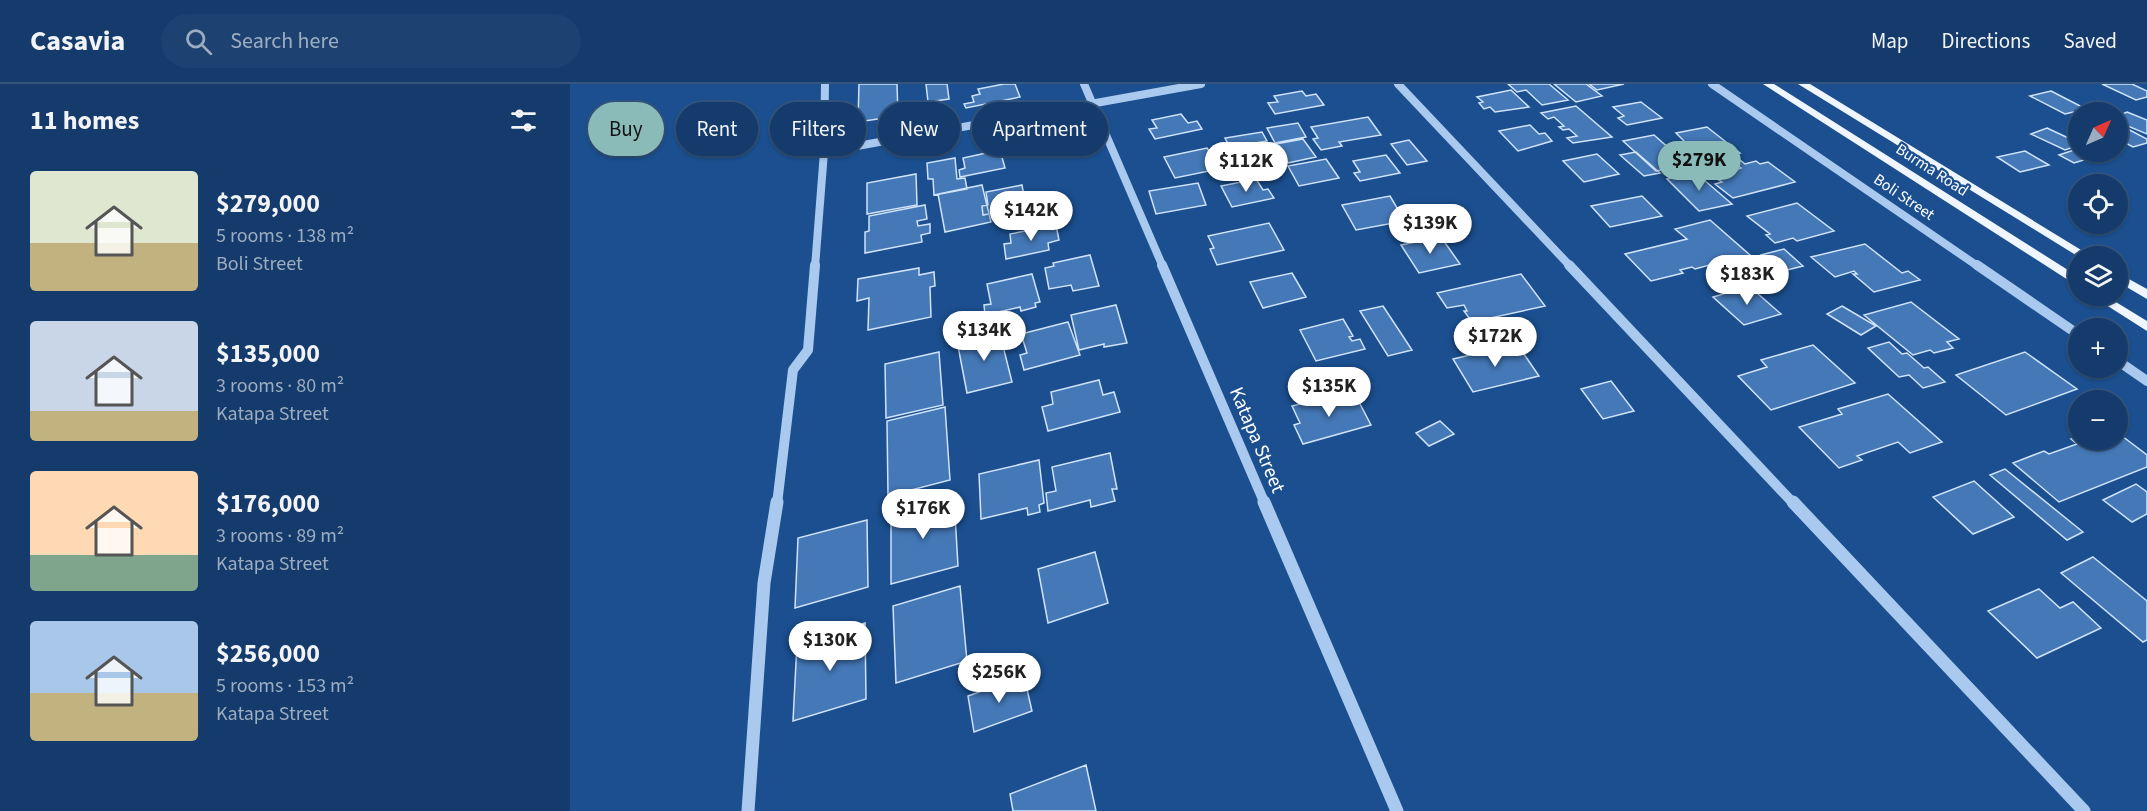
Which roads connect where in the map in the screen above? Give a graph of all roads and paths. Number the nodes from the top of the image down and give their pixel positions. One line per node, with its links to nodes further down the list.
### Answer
1 (825, 84): 8 (street)
2 (1084, 84): 9 (street, Katapa Street)
3 (1201, 84): 10 (street)
4 (1398, 84): 26 (street)
5 (1712, 84): 20 (street, Boli Street)
6 (1768, 84): 16 (main road, Burma Road)
7 (1803, 84): 15 (main road, Burma Road)
8 (825, 102)
9 (1093, 102)
10 (1099, 102)
11 (972, 125): 13 (street)
12 (1108, 138): 25 (street, Katapa Street)
13 (866, 144)
14 (824, 156): 24 (street)
15 (2069, 246)
16 (2068, 276)
17 (2128, 283): 18 (main road)
18 (2147, 295)
19 (2114, 306): 21 (main road)
20 (2068, 327)
21 (2147, 327)
22 (2128, 368): 23 (street)
23 (2147, 381)
24 (748, 811)
25 (1397, 811)
26 (2084, 811)

